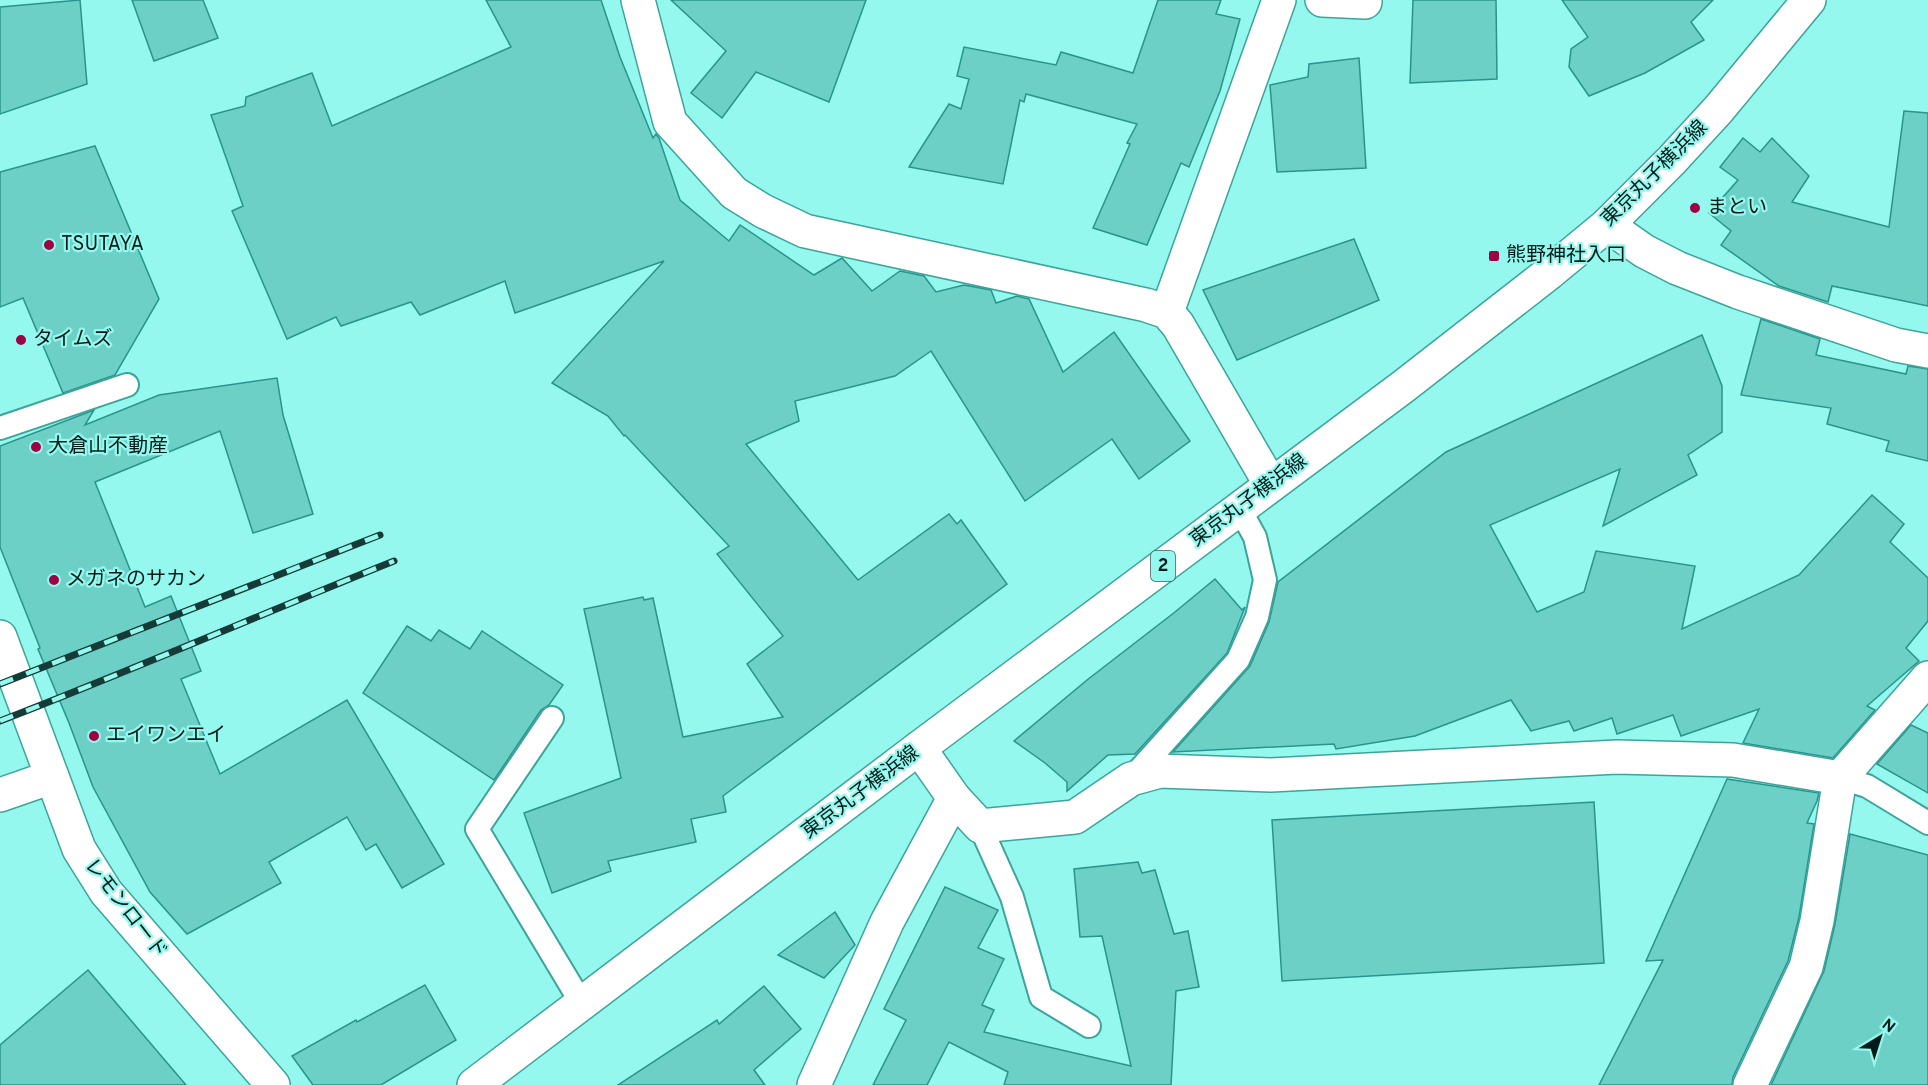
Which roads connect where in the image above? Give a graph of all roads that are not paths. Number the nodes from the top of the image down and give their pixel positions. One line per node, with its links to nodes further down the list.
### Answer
1 (638, 0): 7 (street)
2 (1279, 0): 7 (street)
3 (1322, 0): 5 (street)
4 (1809, 0): 6 (street, 東京丸子横浜線 / 2)
5 (1365, 2)
6 (1607, 225): 8 (street); 11 (street, 東京丸子横浜線 / 2)
7 (1167, 312): 11 (street)
8 (1928, 351)
9 (127, 385): 10 (lane)
10 (0, 428)
11 (1271, 485): 12 (street, 東京丸子横浜線 / 2)
12 (1239, 508): 16 (street, 東京丸子横浜線 / 2); 19 (lane)
13 (0, 637): 17 (street, レモンロード)
14 (1928, 678): 18 (street)
15 (552, 718): 24 (lane)
16 (919, 748): 21 (street); 24 (street, 東京丸子横浜線 / 2)
17 (52, 777): 20 (street); 26 (street, レモンロード)
18 (1840, 778): 19 (street); 22 (lane); 29 (street)
19 (1131, 779): 23 (street)
20 (0, 795)
21 (954, 798): 23 (street); 28 (street)
22 (1928, 823)
23 (980, 825): 25 (lane)
24 (582, 1004): 27 (street, 東京丸子横浜線 / 2)
25 (1089, 1026)
26 (273, 1085)
27 (474, 1085)
28 (814, 1085)
29 (1750, 1085)

